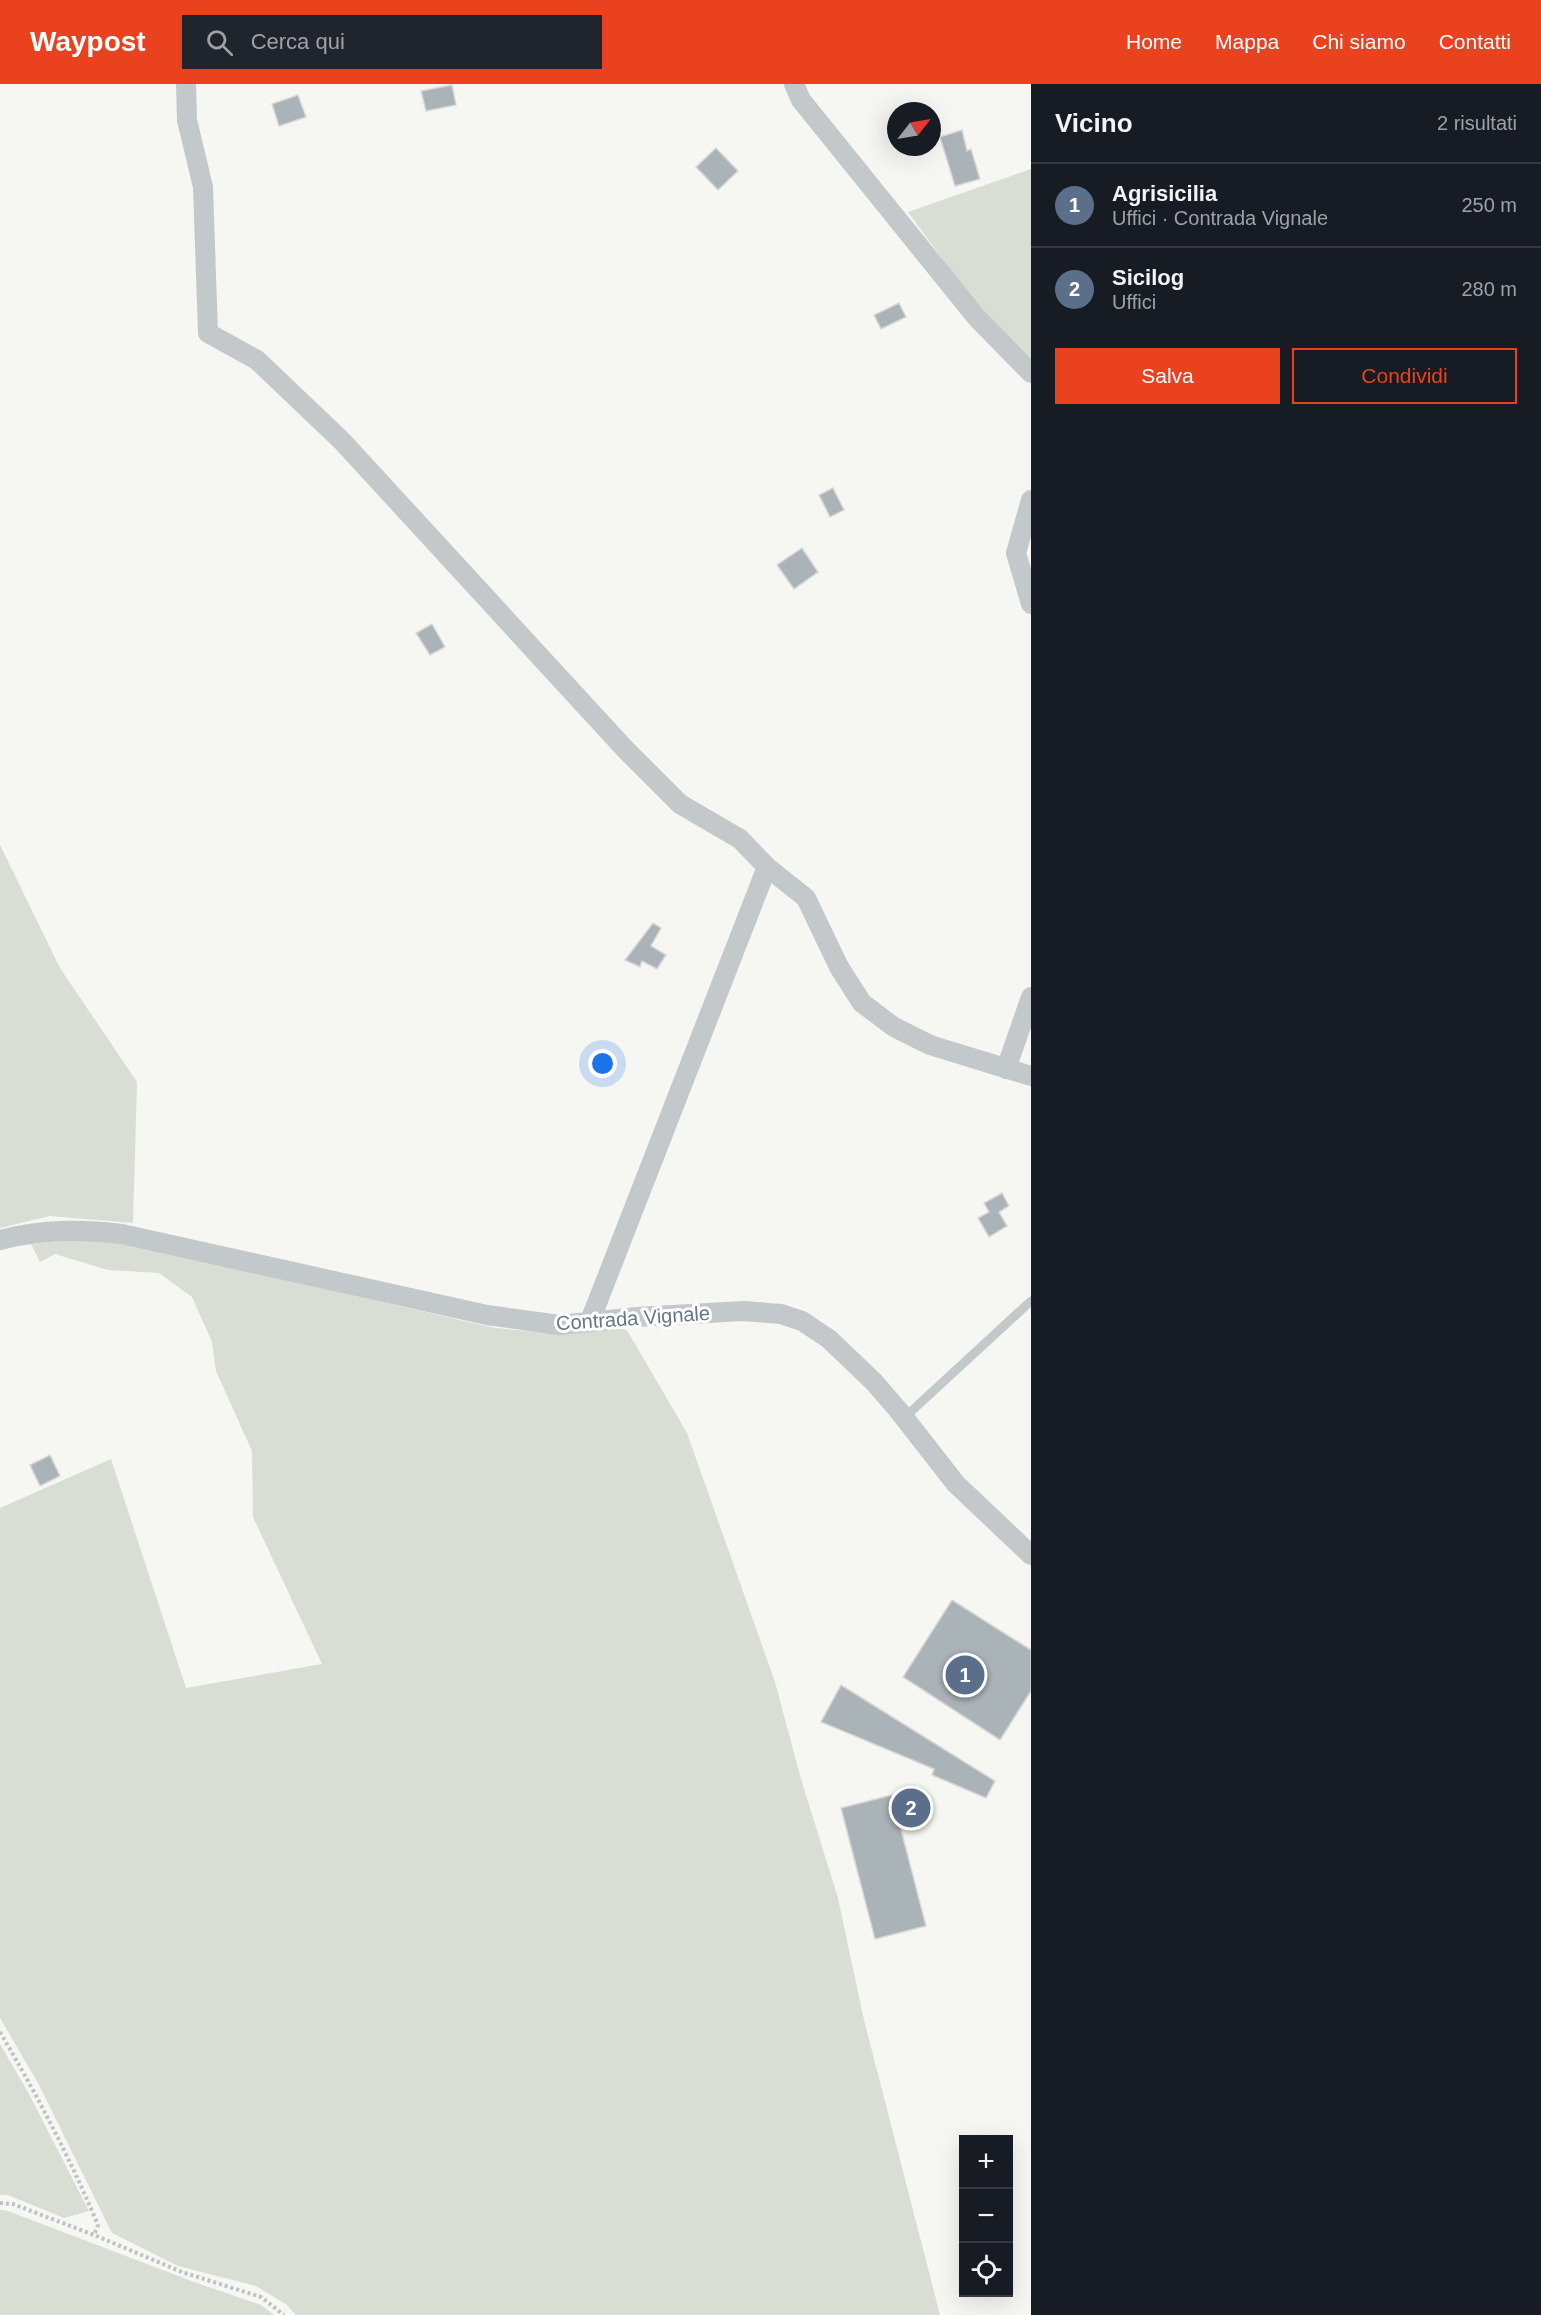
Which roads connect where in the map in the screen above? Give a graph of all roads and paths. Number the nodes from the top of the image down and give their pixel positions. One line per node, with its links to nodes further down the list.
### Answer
1 (186, 84): 6 (street)
2 (794, 84): 3 (street)
3 (1031, 373)
4 (1031, 500): 5 (street)
5 (1031, 604)
6 (768, 867): 8 (street); 12 (street)
7 (1031, 997): 8 (street)
8 (1006, 1069): 9 (street)
9 (1031, 1076)
10 (0, 1240): 12 (street, Contrada Vignale)
11 (1031, 1300): 13 (lane)
12 (590, 1322): 13 (street, Contrada Vignale)
13 (904, 1418): 14 (street, Contrada Vignale)
14 (1031, 1555)
15 (0, 2032): 17 (path)
16 (0, 2204): 17 (path)
17 (94, 2235): 18 (path)
18 (284, 2315)

